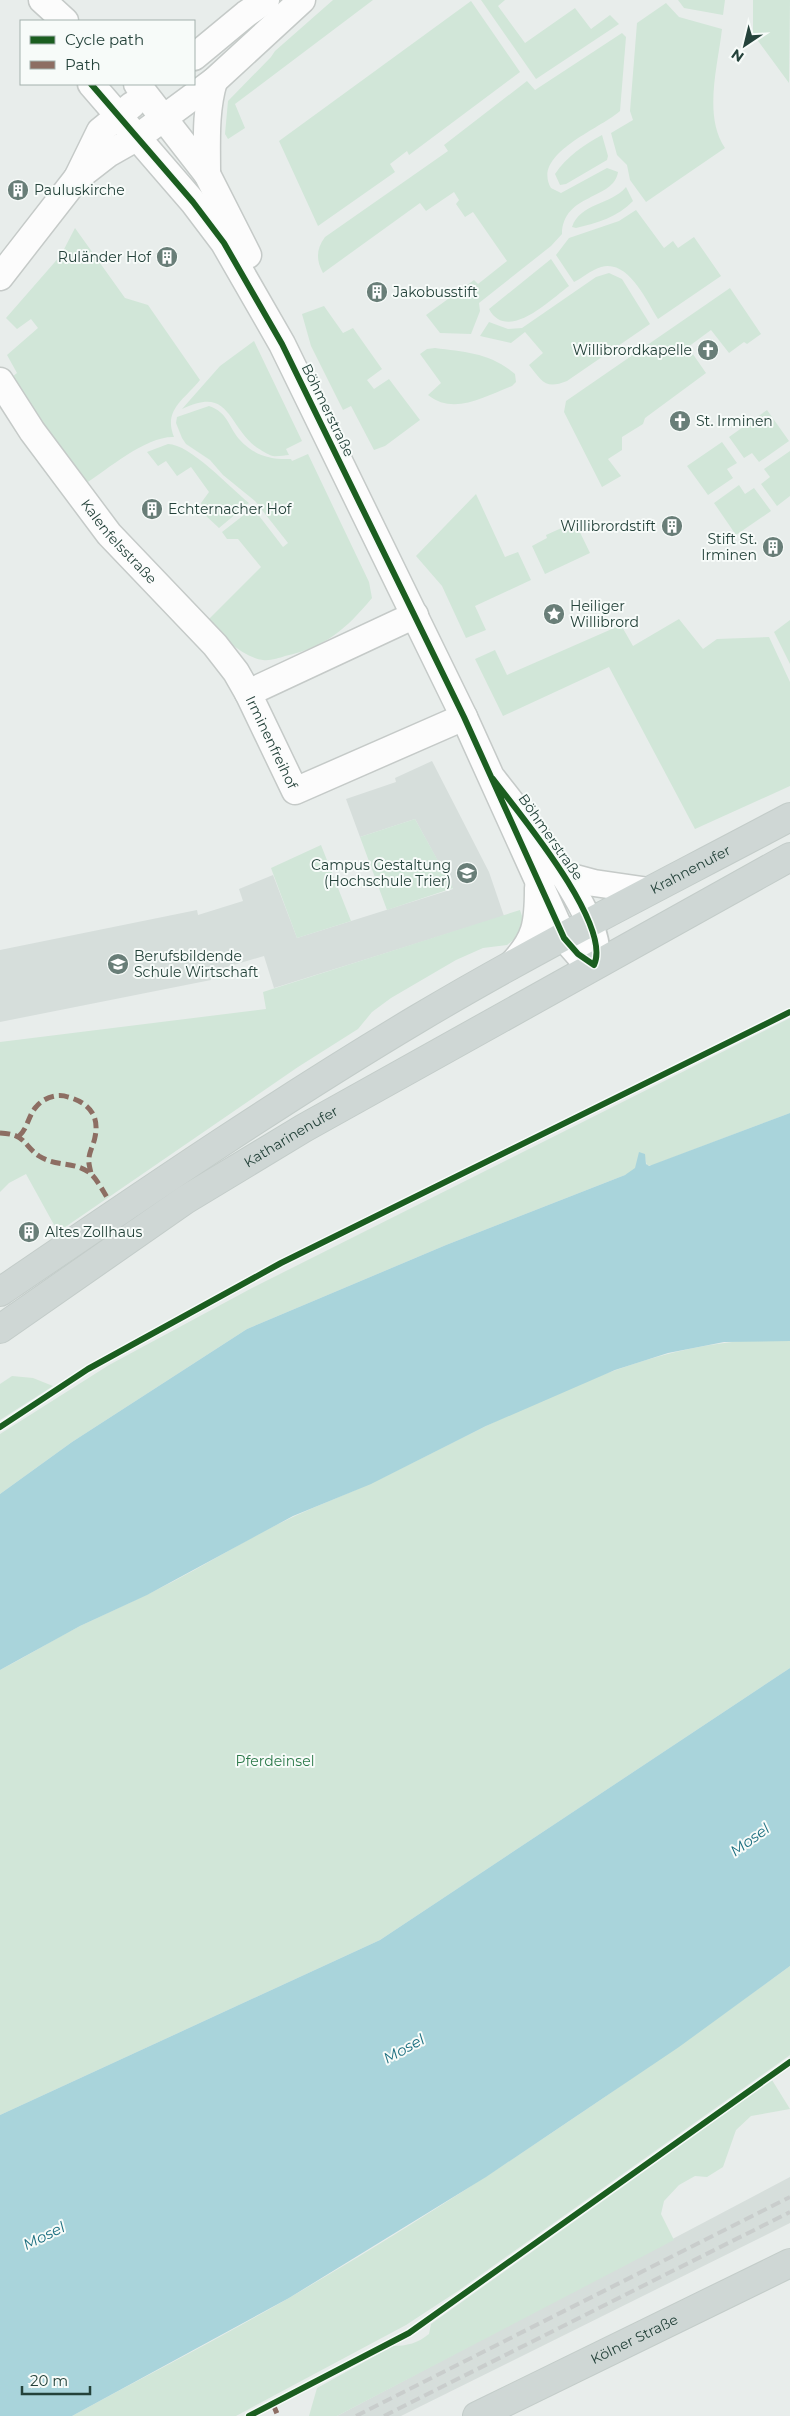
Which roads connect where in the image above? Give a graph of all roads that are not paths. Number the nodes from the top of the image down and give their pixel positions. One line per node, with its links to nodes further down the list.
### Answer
1 (29, 0): 5 (street)
2 (42, 0): 6 (street)
3 (266, 0): 7 (street)
4 (302, 0): 8 (street)
5 (41, 20)
6 (64, 20)
7 (195, 56)
8 (214, 81): 12 (street); 14 (street)
9 (92, 85): 11 (street, Böhmerstraße)
10 (148, 87): 11 (street); 12 (street, Böhmerstraße)
11 (118, 115): 13 (street, Böhmerstraße); 15 (street)
12 (165, 118): 13 (street); 14 (street, Böhmerstraße)
13 (138, 137): 15 (street); 17 (street, Böhmerstraße)
14 (207, 174): 17 (street, Böhmerstraße)
15 (77, 178): 16 (street)
16 (0, 277)
17 (282, 344): 19 (street, Böhmerstraße)
18 (0, 381): 20 (street, Kalenfelsstraße)
19 (415, 615): 20 (street, Irminenfreihof); 21 (street, Böhmerstraße)
20 (248, 694): 21 (street, Irminenfreihof)
21 (464, 717): 22 (street, Böhmerstraße)
22 (493, 778): 25 (street, Böhmerstraße); 26 (street, Böhmerstraße)
23 (790, 816): 27 (main road, Krahnenufer)
24 (790, 857): 30 (main road)
25 (564, 875): 27 (street, Böhmerstraße); 28 (street, Böhmerstraße)
26 (538, 883): 29 (street, Böhmerstraße); 31 (street, Böhmerstraße)
27 (648, 891): 28 (main road, Krahnenufer)
28 (590, 923): 29 (main road); 30 (street, Böhmerstraße)
29 (564, 938): 30 (street, Böhmerstraße); 31 (main road)
30 (594, 965): 33 (main road, Katharinenufer)
31 (505, 971): 32 (main road)
32 (0, 1292)
33 (0, 1330)
34 (790, 2263): 35 (main road, Kölner Straße)
35 (477, 2416)

